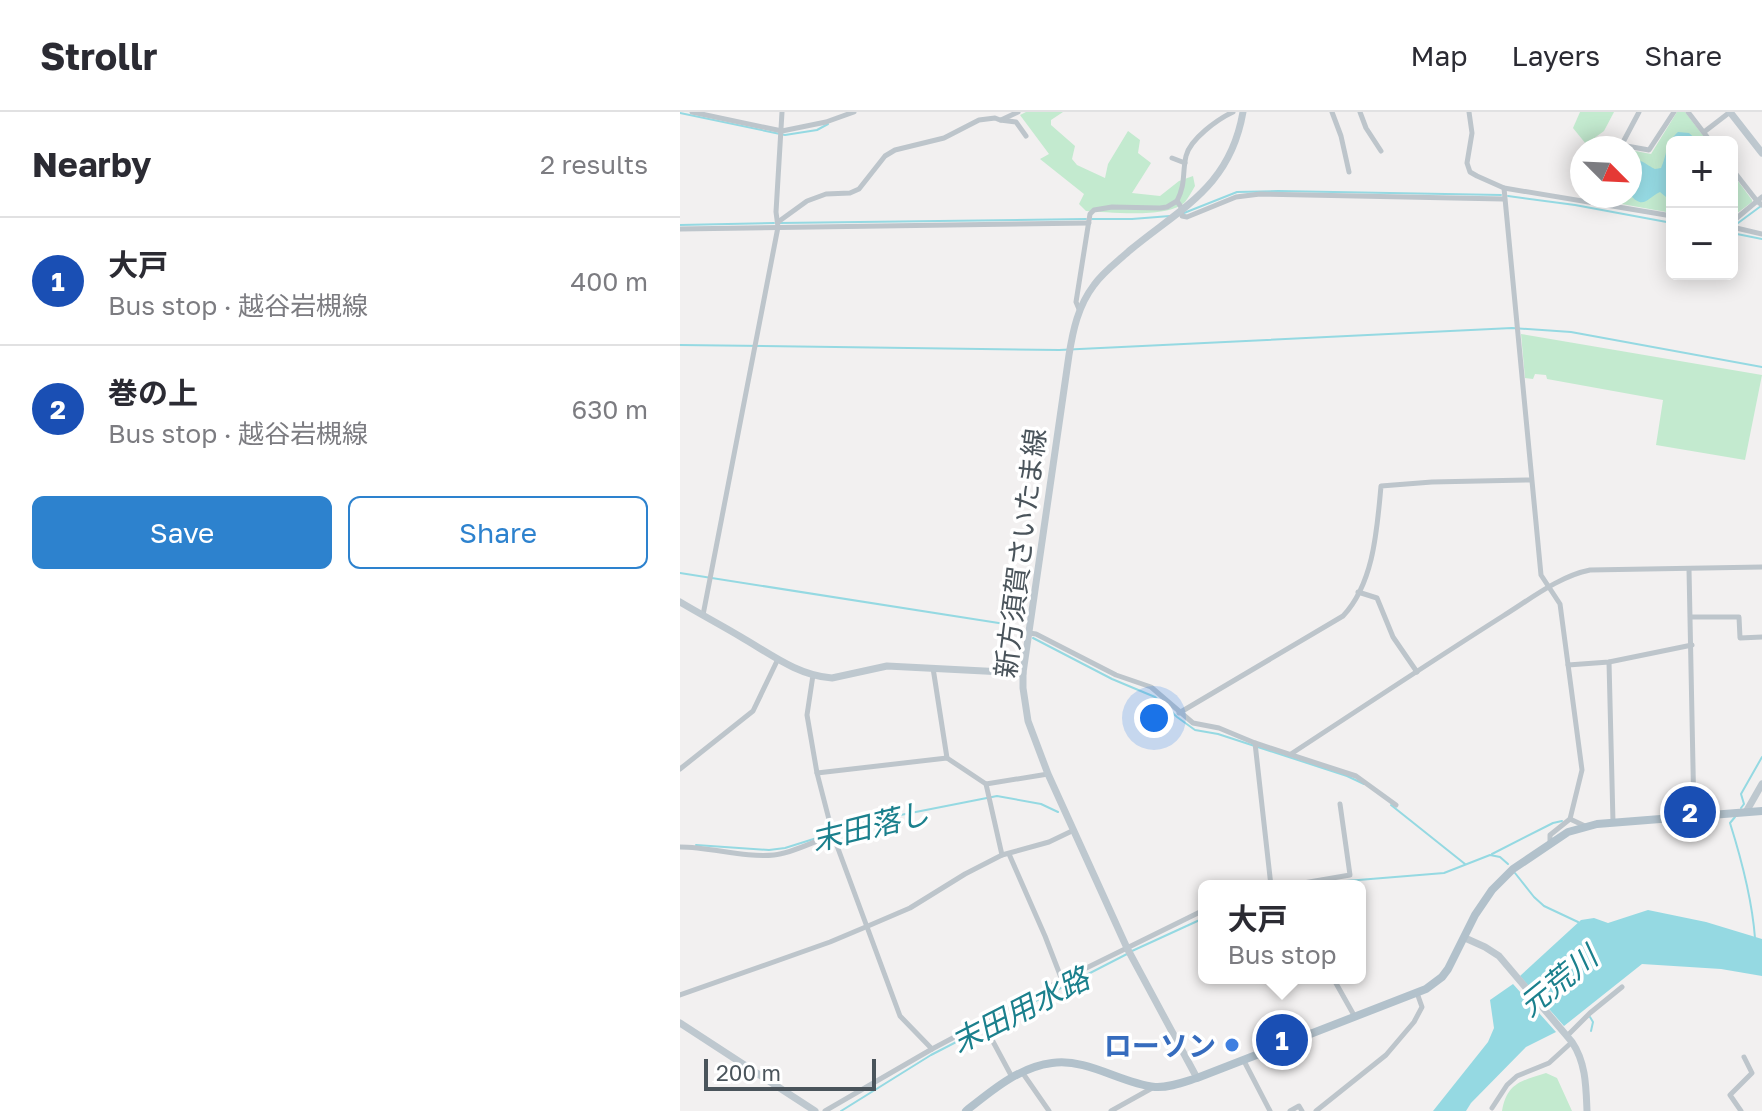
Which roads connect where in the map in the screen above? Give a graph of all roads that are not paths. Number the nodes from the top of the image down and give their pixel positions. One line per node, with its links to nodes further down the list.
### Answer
1 (692, 112): 15 (street)
2 (782, 112): 15 (street)
3 (854, 112): 15 (street)
4 (1018, 112): 14 (street)
5 (1233, 112): 24 (street)
6 (1243, 112): 33 (main road, 新方須賀さいたま線)
7 (1332, 112): 25 (street)
8 (1360, 112): 21 (street)
9 (1469, 112): 27 (street)
10 (1639, 112): 18 (street)
11 (1674, 112): 20 (street)
12 (1688, 112): 16 (street)
13 (1730, 112): 16 (street); 22 (main road)
14 (1000, 120): 17 (street); 37 (street)
15 (782, 131): 37 (street)
16 (1704, 132): 19 (street)
17 (1026, 136)
18 (1627, 136)
19 (1707, 136)
20 (1642, 149)
21 (1381, 151)
22 (1762, 153)
23 (1172, 158): 24 (street)
24 (1185, 163): 30 (street)
25 (1349, 172)
26 (1738, 176): 31 (street)
27 (1504, 188): 28 (street); 29 (street)
28 (1503, 199): 33 (street); 42 (street)
29 (1570, 199)
30 (1177, 201): 33 (street); 36 (street)
31 (1760, 201): 35 (street)
32 (1626, 208): 34 (street)
33 (1180, 212): 41 (main road, 新方須賀さいたま線)
34 (1666, 215)
35 (1738, 219)
36 (1089, 223): 37 (street); 41 (street)
37 (778, 224): 39 (street); 48 (street)
38 (1738, 226): 40 (street)
39 (680, 229)
40 (1762, 234)
41 (1080, 310): 50 (main road, 新方須賀さいたま線)
42 (1530, 480): 45 (street); 46 (street)
43 (1762, 567): 44 (street)
44 (1689, 569): 45 (street); 49 (street)
45 (1549, 588): 55 (street); 57 (street)
46 (1358, 592): 57 (street); 60 (street)
47 (680, 602): 48 (main road)
48 (703, 615): 53 (main road)
49 (1691, 617): 51 (street); 52 (street)
50 (1028, 633): 58 (main road, 新方須賀さいたま線); 60 (street)
51 (1762, 637)
52 (1692, 645): 54 (street); 73 (street)
53 (778, 659): 59 (main road); 64 (street)
54 (1609, 662): 55 (street); 75 (street)
55 (1568, 665): 74 (street)
56 (933, 668): 58 (main road); 59 (main road); 63 (street)
57 (1417, 672): 62 (street)
58 (1023, 673): 66 (main road, 新方須賀さいたま線)
59 (813, 675): 65 (street)
60 (1179, 713): 61 (street)
61 (1255, 743): 62 (street); 82 (street)
62 (1291, 754): 70 (street)
63 (947, 758): 65 (street); 67 (street)
64 (680, 769)
65 (817, 773): 78 (street)
66 (1048, 774): 67 (street); 77 (main road, 新方須賀さいたま線)
67 (986, 784): 81 (street)
68 (1762, 784): 72 (main road)
69 (1340, 804): 83 (street)
70 (1396, 805)
71 (1762, 811): 72 (main road)
72 (1746, 812): 73 (main road)
73 (1694, 816): 75 (main road)
74 (1570, 819): 76 (street); 79 (street)
75 (1613, 822): 76 (main road)
76 (1585, 826): 79 (main road)
77 (1074, 830): 81 (street); 87 (main road, 新方須賀さいたま線)
78 (833, 835): 80 (street); 85 (street)
79 (1550, 843): 86 (main road)
80 (680, 847)
81 (1005, 855): 85 (street); 88 (street)
82 (1270, 880)
83 (1321, 880)
84 (1198, 913): 87 (street)
85 (868, 926): 92 (street); 97 (street)
86 (1465, 938): 91 (main road); 96 (main road)
87 (1127, 948): 88 (street); 102 (main road, 新方須賀さいたま線)
88 (1062, 980): 95 (street)
89 (1336, 984): 93 (street)
90 (1622, 987): 96 (street)
91 (1417, 993): 93 (main road); 113 (street)
92 (680, 995)
93 (1355, 1017): 99 (main road)
94 (680, 1023): 105 (main road)
95 (983, 1023): 97 (street); 101 (street)
96 (1568, 1037): 104 (street); 114 (main road)
97 (932, 1049): 106 (street)
98 (1744, 1057): 115 (street)
99 (1243, 1060): 102 (main road); 110 (street)
100 (1022, 1072): 101 (main road); 103 (main road); 108 (street)
101 (1012, 1077): 107 (main road)
102 (1197, 1078): 103 (main road)
103 (1154, 1087): 109 (street)
104 (1492, 1108)
105 (815, 1111)
106 (825, 1111)
107 (966, 1111)
108 (1049, 1111)
109 (1111, 1111)
110 (1270, 1111)
111 (1290, 1111): 112 (street)
112 (1302, 1111)
113 (1316, 1111)
114 (1587, 1111)
115 (1741, 1111)

